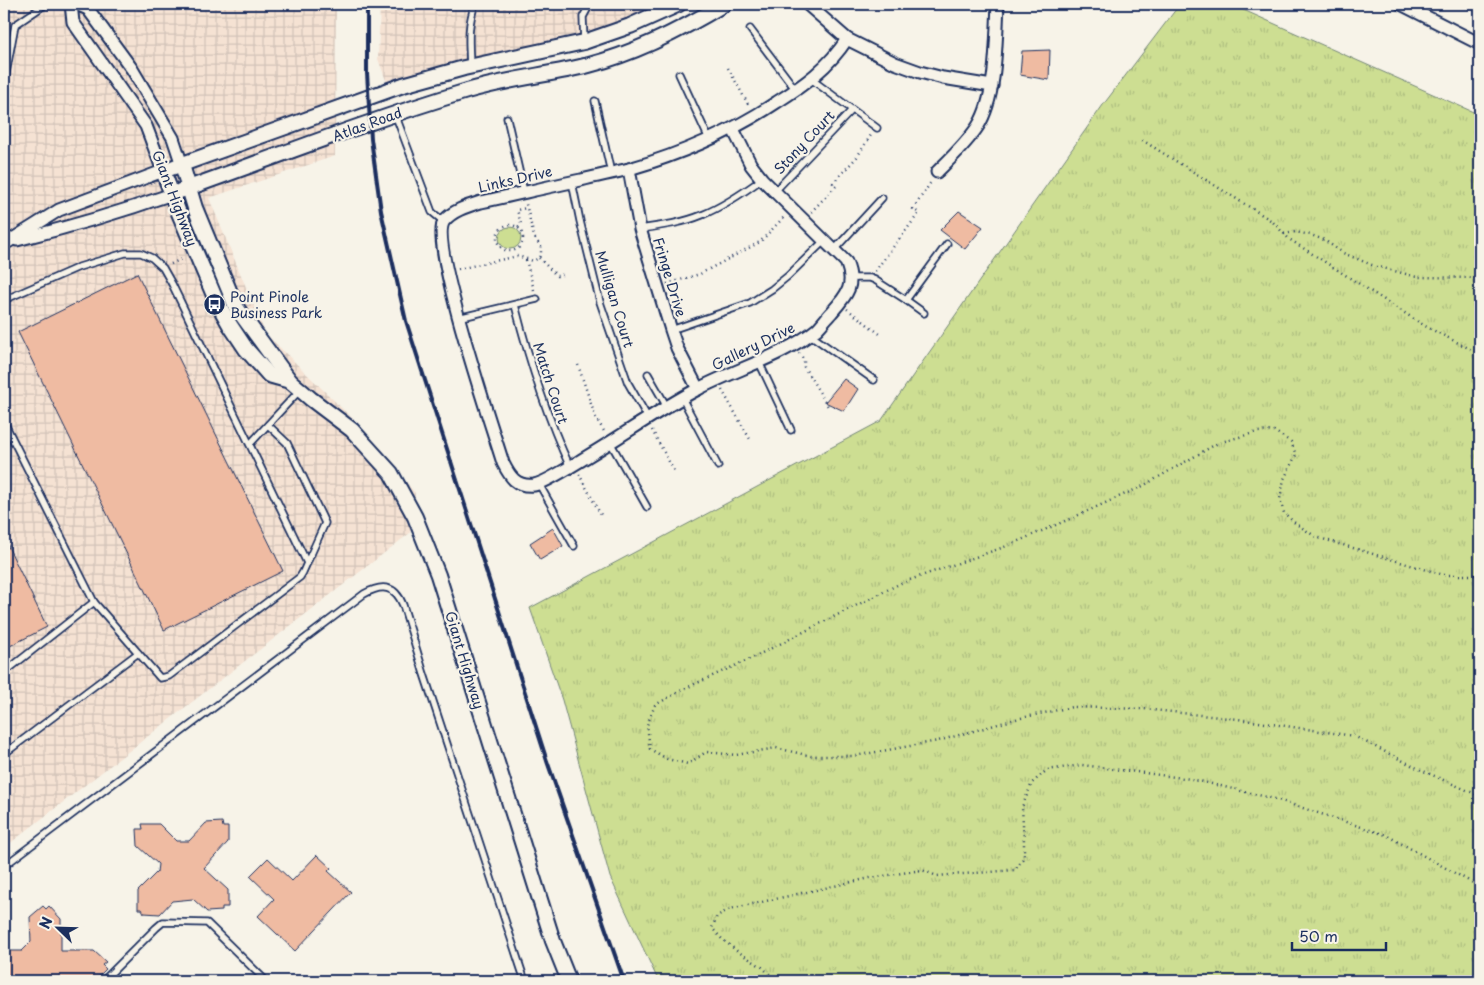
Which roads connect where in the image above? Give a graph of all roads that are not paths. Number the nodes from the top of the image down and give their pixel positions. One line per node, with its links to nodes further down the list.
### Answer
1 (46, 4): 18 (lane)
2 (71, 4): 30 (street, Giant Highway)
3 (76, 4): 28 (street, Giant Highway)
4 (475, 4): 15 (lane)
5 (590, 4): 13 (lane)
6 (679, 4): 13 (street, Atlas Road)
7 (724, 4): 23 (street, Atlas Road)
8 (806, 4): 12 (street)
9 (998, 4): 19 (street)
10 (1401, 4): 14 (street)
11 (750, 29): 20 (lane)
12 (847, 40): 17 (street, Links Drive); 19 (street)
13 (584, 42): 15 (street, Atlas Road)
14 (1480, 44)
15 (470, 66): 28 (street, Atlas Road)
16 (679, 74): 27 (lane)
17 (811, 79): 20 (street, Links Drive); 22 (lane)
18 (4, 84)
19 (992, 86): 31 (street)
20 (796, 90): 26 (street, Links Drive)
21 (596, 101): 32 (lane)
22 (852, 110): 25 (lane); 36 (lane, Stony Court)
23 (395, 114): 35 (street, Atlas Road); 40 (lane)
24 (507, 118): 37 (lane)
25 (877, 128)
26 (733, 129): 27 (street, Links Drive); 33 (street)
27 (709, 139): 29 (street, Links Drive)
28 (182, 165): 30 (street, Atlas Road); 35 (street, Giant Highway)
29 (629, 169): 32 (street, Links Drive); 42 (street, Fringe Drive)
30 (164, 171): 38 (street, Giant Highway); 44 (street, Atlas Road)
31 (937, 172)
32 (611, 173): 34 (street, Links Drive)
33 (762, 179): 36 (street); 42 (lane)
34 (572, 182): 37 (street, Links Drive); 63 (lane, Mulligan Court)
35 (189, 188): 38 (street, Atlas Road); 59 (street, Giant Highway)
36 (775, 191): 43 (street)
37 (524, 192): 40 (street, Links Drive)
38 (172, 194): 44 (street, Atlas Road); 59 (street, Giant Highway)
39 (882, 198): 46 (lane)
40 (444, 222): 53 (street)
41 (4, 228): 44 (lane)
42 (640, 229): 54 (street, Fringe Drive)
43 (824, 241): 46 (street); 54 (lane)
44 (6, 243)
45 (947, 244): 50 (lane)
46 (834, 250): 47 (street)
47 (851, 278): 50 (lane); 55 (street, Gallery Drive)
48 (537, 299): 51 (lane)
49 (4, 300): 68 (lane)
50 (906, 300): 52 (lane)
51 (515, 305): 53 (lane); 69 (lane, Match Court)
52 (924, 313)
53 (458, 318): 71 (street)
54 (671, 330): 60 (street, Fringe Drive)
55 (809, 334): 56 (street, Gallery Drive); 58 (lane)
56 (758, 361): 60 (street, Gallery Drive); 66 (lane)
57 (648, 374): 62 (lane)
58 (874, 380)
59 (295, 386): 65 (lane); 83 (street, Giant Highway)
60 (698, 389): 61 (street, Gallery Drive)
61 (682, 398): 62 (street, Gallery Drive); 70 (lane)
62 (667, 407): 63 (street, Gallery Drive)
63 (648, 418): 67 (street, Gallery Drive)
64 (4, 422): 75 (lane)
65 (268, 425): 68 (lane); 74 (lane)
66 (791, 430)
67 (610, 442): 69 (street, Gallery Drive); 72 (lane)
68 (250, 444): 74 (lane)
69 (572, 465): 71 (street, Gallery Drive)
70 (718, 466)
71 (535, 484): 73 (lane)
72 (646, 507)
73 (574, 546)
74 (307, 563): 76 (lane)
75 (94, 602): 76 (lane); 77 (lane)
76 (138, 653): 78 (lane)
77 (4, 671)
78 (4, 754)
79 (4, 866): 82 (lane)
80 (103, 981): 81 (lane)
81 (266, 981)
82 (525, 981)
83 (569, 981)

